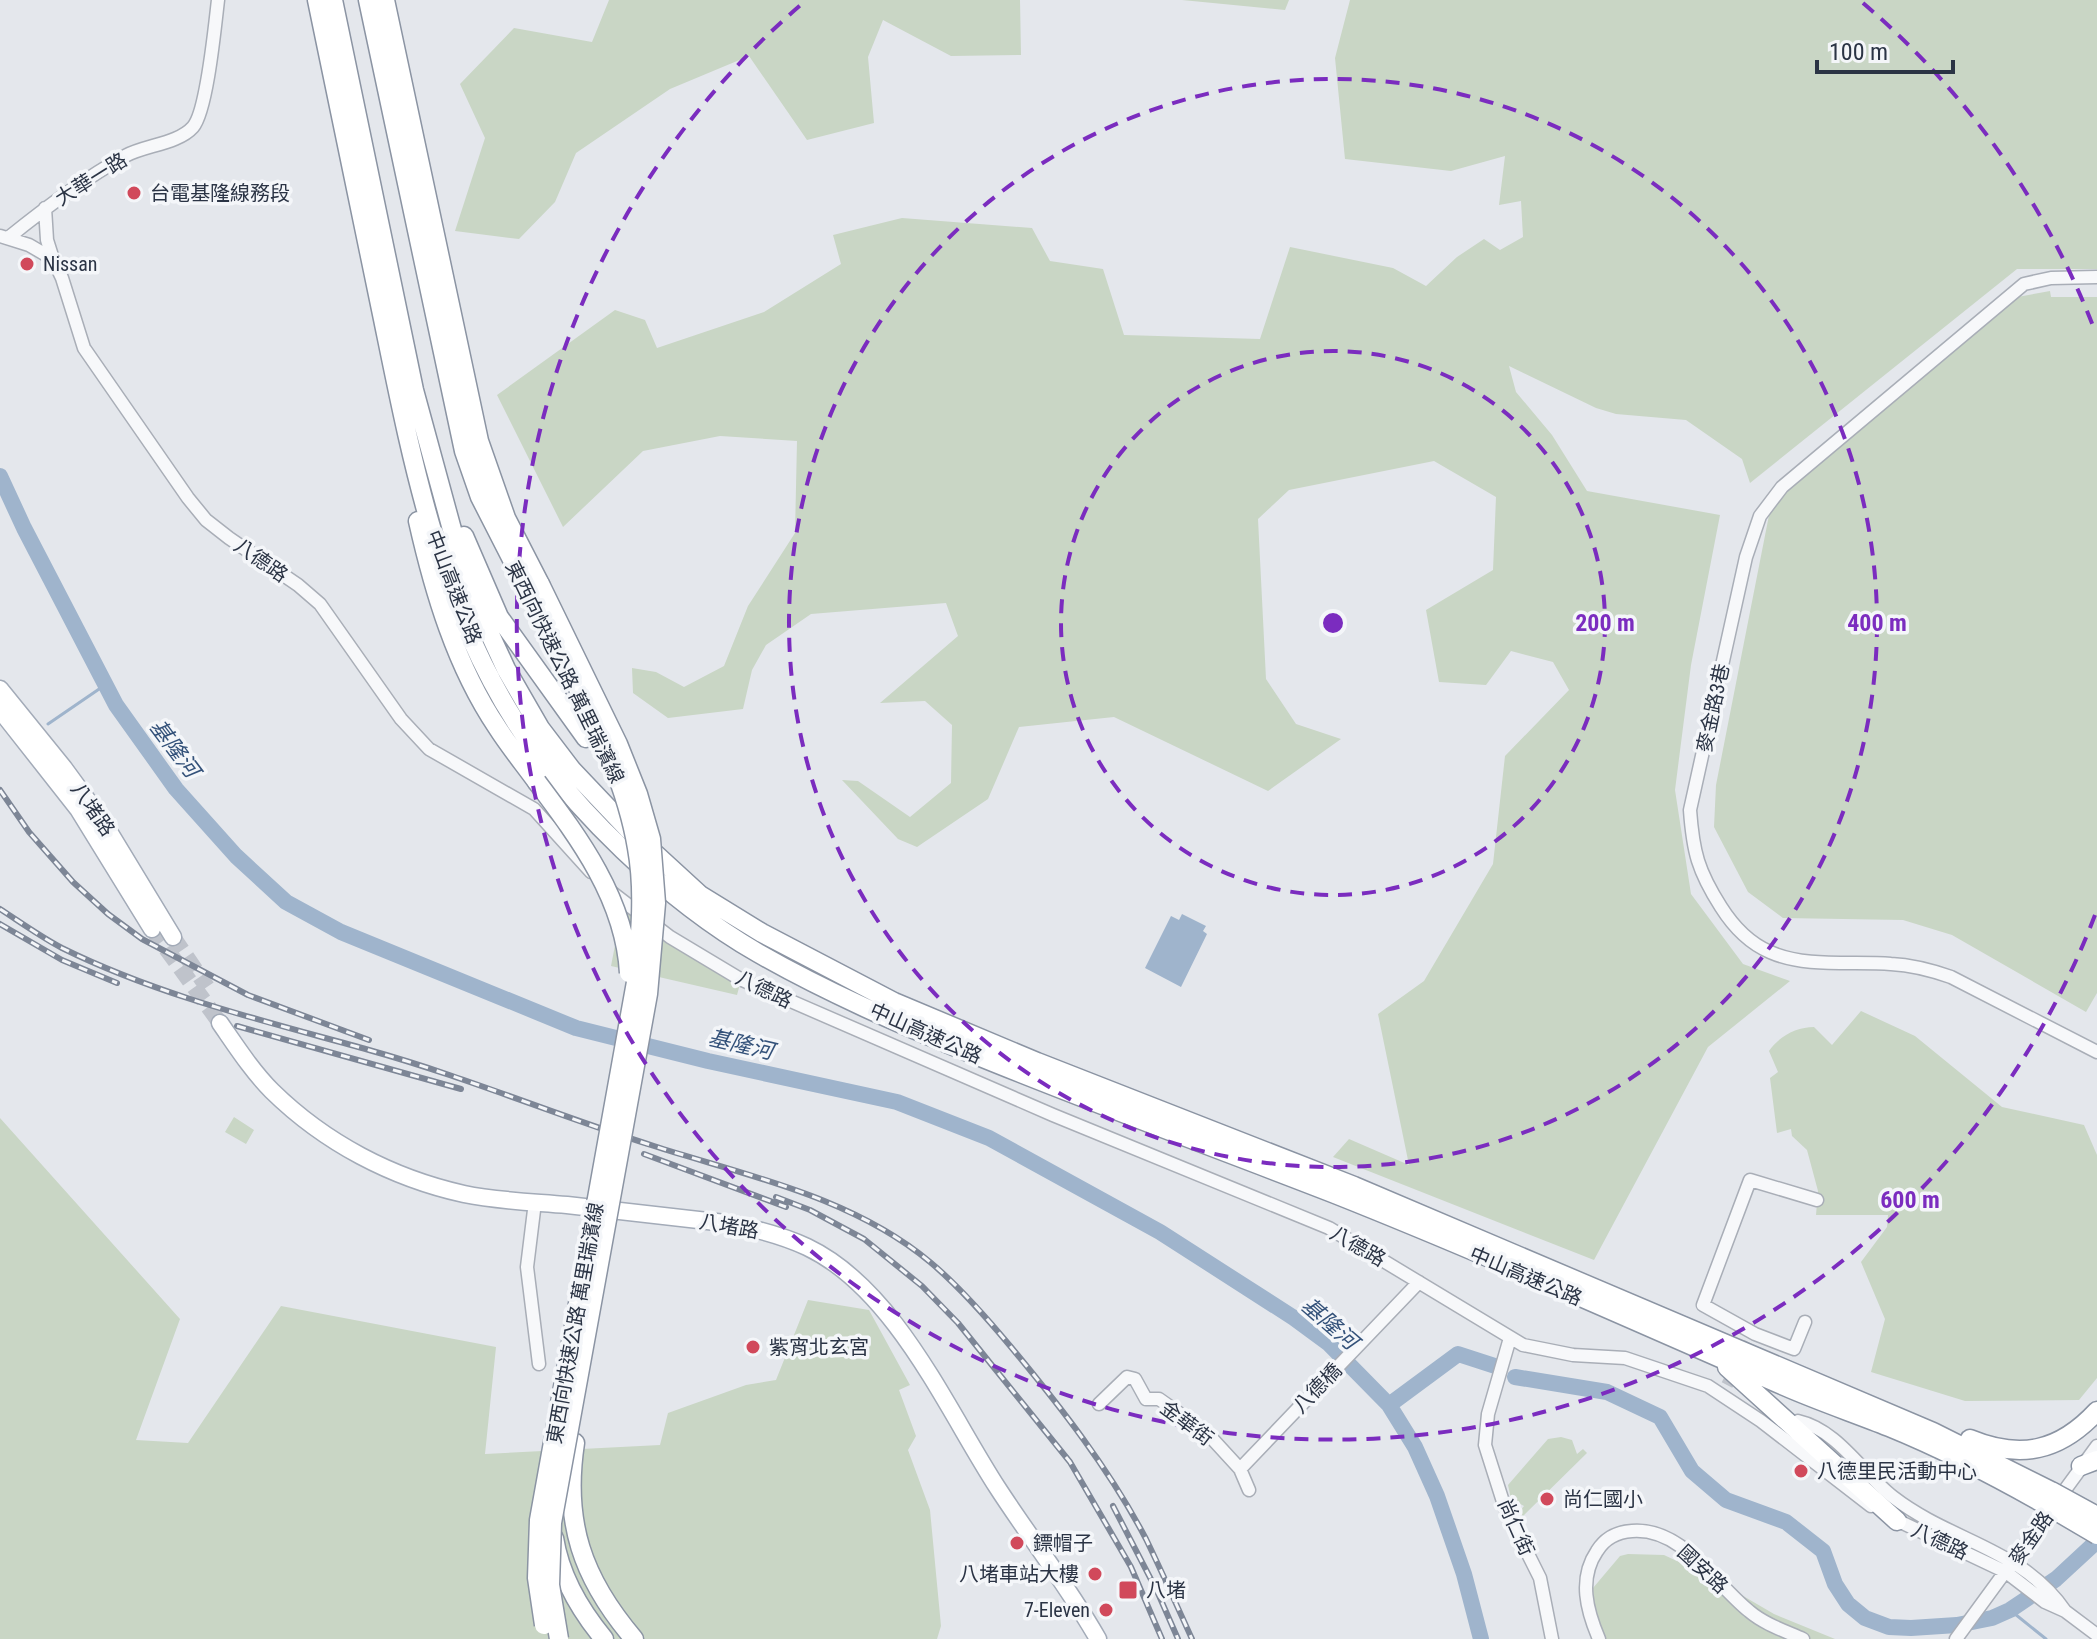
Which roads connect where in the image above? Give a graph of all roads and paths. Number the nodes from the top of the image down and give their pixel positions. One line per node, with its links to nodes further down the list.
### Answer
1 (218, 0): 6 (street, 大華一路)
2 (317, 0): 12 (highway, 中山高速公路)
3 (333, 0): 11 (highway, 中山高速公路)
4 (368, 0): 10 (highway, 東西向快速公路 萬里瑞濱線)
5 (385, 0): 10 (highway, 東西向快速公路 萬里瑞濱線)
6 (45, 208): 7 (street, 大華一路); 8 (street, 八德路)
7 (4, 237): 8 (street)
8 (53, 259): 22 (street, 八德路)
9 (2097, 277): 18 (street, 麥金路3巷)
10 (436, 285): 13 (highway, 東西向快速公路 萬里瑞濱線)
11 (414, 390): 27 (highway, 中山高速公路); 33 (highway, bridge)
12 (403, 416): 25 (highway, 中山高速公路); 33 (highway, bridge)
13 (534, 586): 21 (highway, 東西向快速公路 萬里瑞濱線, bridge); 47 (highway, 東西向快速公路 萬里瑞濱線, bridge)
14 (0, 689): 17 (main road, 八堵路)
15 (0, 710): 16 (main road, 八堵路)
16 (152, 929)
17 (173, 937)
18 (2097, 1052)
19 (1817, 1200): 23 (street)
20 (535, 1202): 26 (street); 44 (main road, 八堵路); 44 (main road, 八堵路)
21 (595, 1280): 48 (highway, 東西向快速公路 萬里瑞濱線, bridge); 51 (highway, bridge)
22 (1419, 1282): 24 (street, 八德路); 36 (street, 八德橋)
23 (1805, 1322)
24 (1510, 1338): 30 (street, 八德路); 54 (street, 尚仁街)
25 (1713, 1355): 38 (highway, 中山高速公路); 41 (highway)
26 (539, 1364)
27 (1803, 1378): 29 (highway); 38 (highway, 中山高速公路)
28 (1099, 1404): 36 (street, 金華街)
29 (2097, 1411)
30 (1761, 1421): 31 (street); 41 (street, 八德路)
31 (1775, 1421)
32 (1798, 1421): 43 (street, 八德路)
33 (552, 1446): 49 (highway); 50 (highway)
34 (2097, 1446): 35 (street, 麥金路)
35 (2089, 1463): 43 (street, 麥金路)
36 (1240, 1469): 37 (street, 金華街)
37 (1249, 1490)
38 (2053, 1494): 39 (highway); 40 (highway, 中山高速公路, bridge); 42 (highway, 中山高速公路, bridge)
39 (2097, 1506)
40 (2097, 1516)
41 (1897, 1521): 43 (street, 八德路)
42 (2097, 1535)
43 (2012, 1573): 45 (street); 46 (street, 麥金路)
44 (1089, 1612): 52 (main road, 八堵路); 53 (main road, 八堵路)
45 (2097, 1635)
46 (1962, 1636)
47 (547, 1639)
48 (559, 1639)
49 (604, 1639)
50 (620, 1639)
51 (634, 1639)
52 (1098, 1639)
53 (1109, 1639)
54 (1552, 1639)
55 (1599, 1639): 56 (street, 國安路)
56 (1803, 1639)

